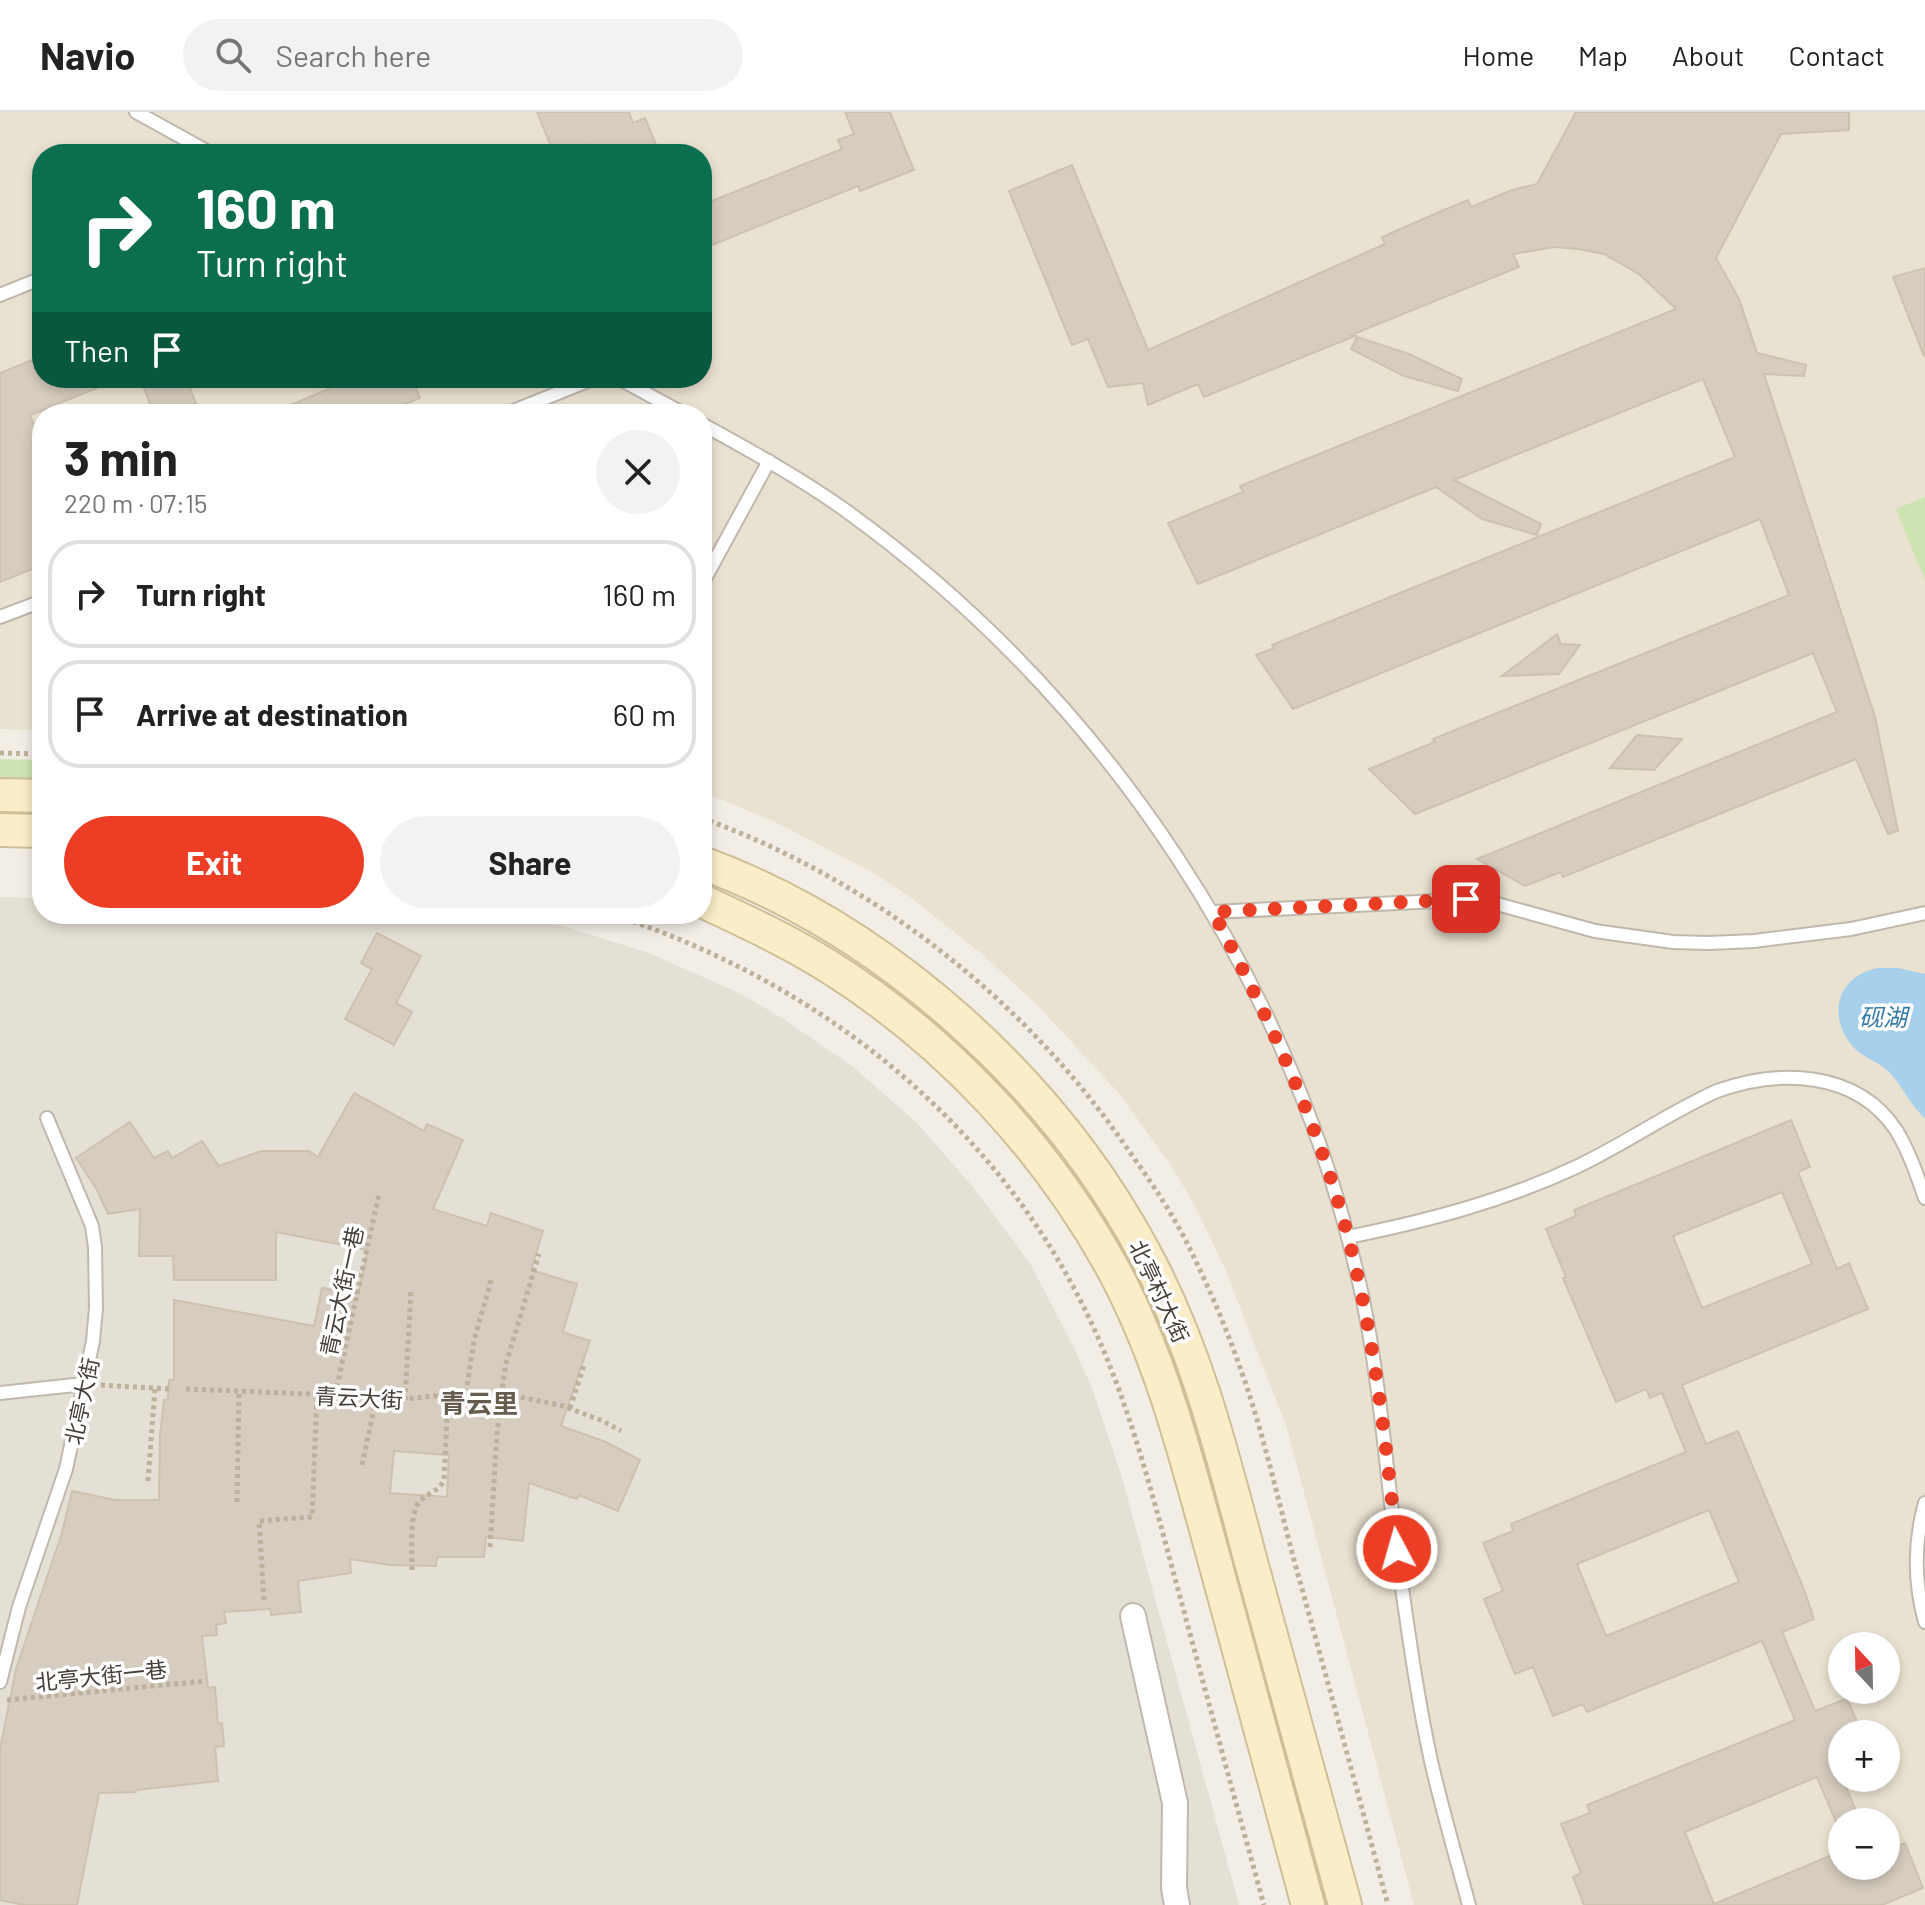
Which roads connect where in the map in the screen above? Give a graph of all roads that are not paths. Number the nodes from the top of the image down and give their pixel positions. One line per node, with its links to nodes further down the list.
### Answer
1 (136, 112): 2 (lane)
2 (194, 144)
3 (32, 282): 4 (lane)
4 (0, 295)
5 (570, 388): 7 (lane)
6 (636, 388): 8 (lane)
7 (531, 404)
8 (666, 404)
9 (712, 430): 10 (lane)
10 (769, 461): 11 (lane); 20 (lane)
11 (712, 566)
12 (32, 605): 13 (lane)
13 (0, 617)
14 (0, 795): 15 (main road)
15 (32, 796)
16 (0, 830): 17 (main road)
17 (32, 831)
18 (712, 868): 33 (main road, 北亭村大街)
19 (712, 906): 32 (main road, 北亭村大街)
20 (1213, 912): 21 (lane); 24 (lane)
21 (1925, 913)
22 (47, 1118): 25 (lane, 北亭大街)
23 (1925, 1198): 24 (lane)
24 (1348, 1237): 34 (lane)
25 (84, 1384): 26 (lane); 30 (lane, 北亭大街)
26 (0, 1393)
27 (1925, 1503): 29 (lane)
28 (1133, 1616): 31 (street)
29 (1925, 1622)
30 (0, 1682)
31 (1177, 1905)
32 (1308, 1905)
33 (1345, 1905)
34 (1469, 1905)

